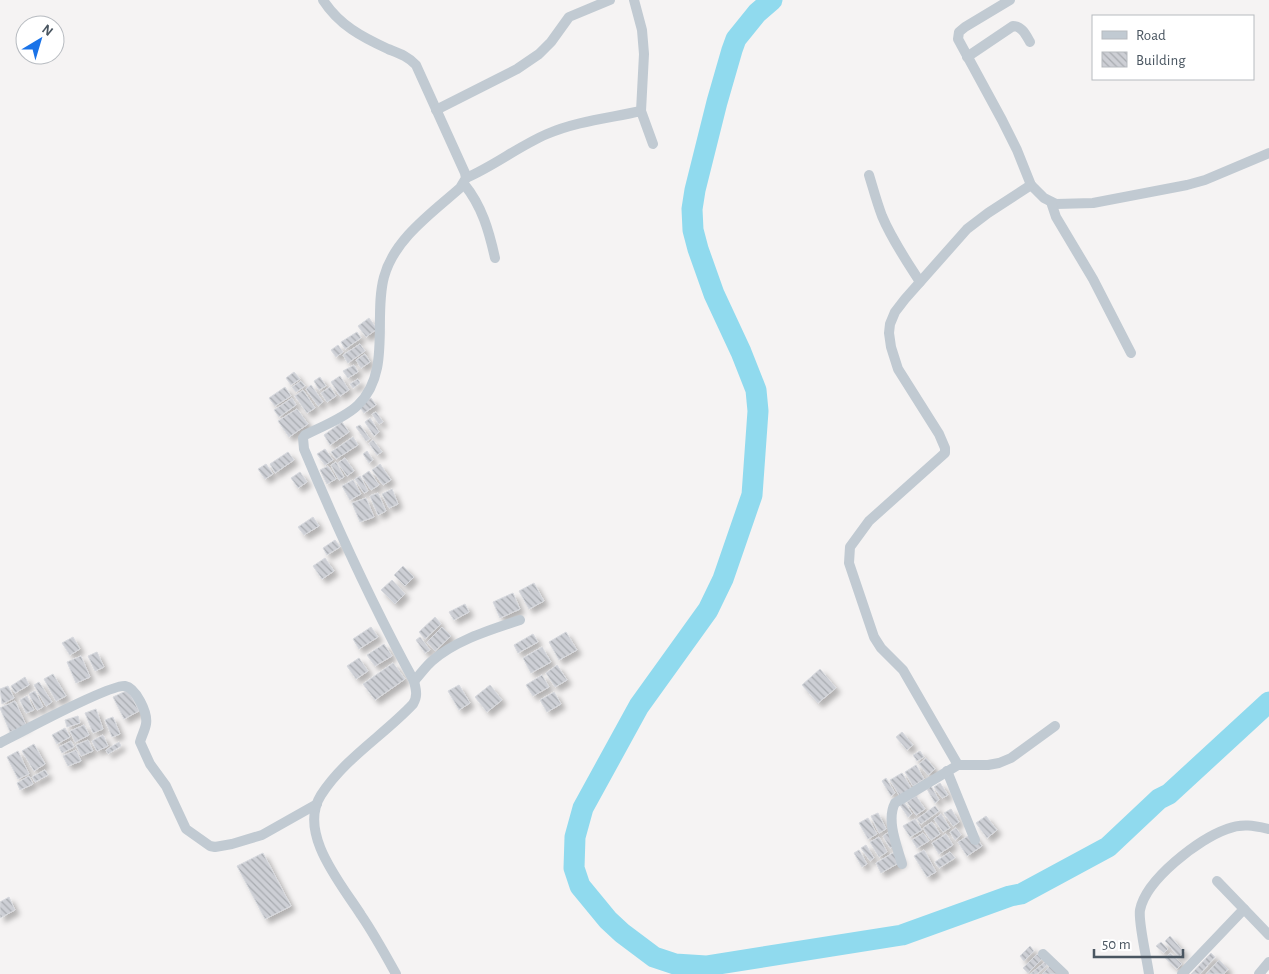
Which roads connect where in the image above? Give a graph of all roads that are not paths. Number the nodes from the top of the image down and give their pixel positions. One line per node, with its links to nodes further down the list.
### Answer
1 (323, 0): 7 (street)
2 (610, 0): 7 (street)
3 (634, 0): 8 (street)
4 (1010, 0): 6 (street)
5 (1030, 42): 6 (street)
6 (967, 56): 13 (street)
7 (436, 110): 12 (street)
8 (641, 111): 9 (street); 12 (street)
9 (653, 144)
10 (1269, 152): 14 (street)
11 (869, 174): 16 (street)
12 (465, 181): 15 (street); 19 (street)
13 (1031, 185): 14 (street); 16 (street)
14 (1050, 202): 17 (street)
15 (495, 258)
16 (920, 282): 22 (street)
17 (1131, 353)
18 (520, 620): 19 (street)
19 (414, 681): 24 (street)
20 (1055, 726): 22 (street)
21 (0, 743): 24 (street)
22 (958, 765): 23 (street)
23 (947, 771): 26 (street); 27 (street)
24 (317, 804): 33 (street)
25 (1269, 828): 35 (street)
26 (975, 840)
27 (902, 864)
28 (1218, 880): 29 (street)
29 (1244, 909): 30 (street); 36 (street)
30 (1269, 936)
31 (1043, 954): 34 (street)
32 (1269, 962): 37 (street)
33 (396, 974)
34 (1064, 974)
35 (1149, 974)
36 (1182, 974)
37 (1258, 974)

